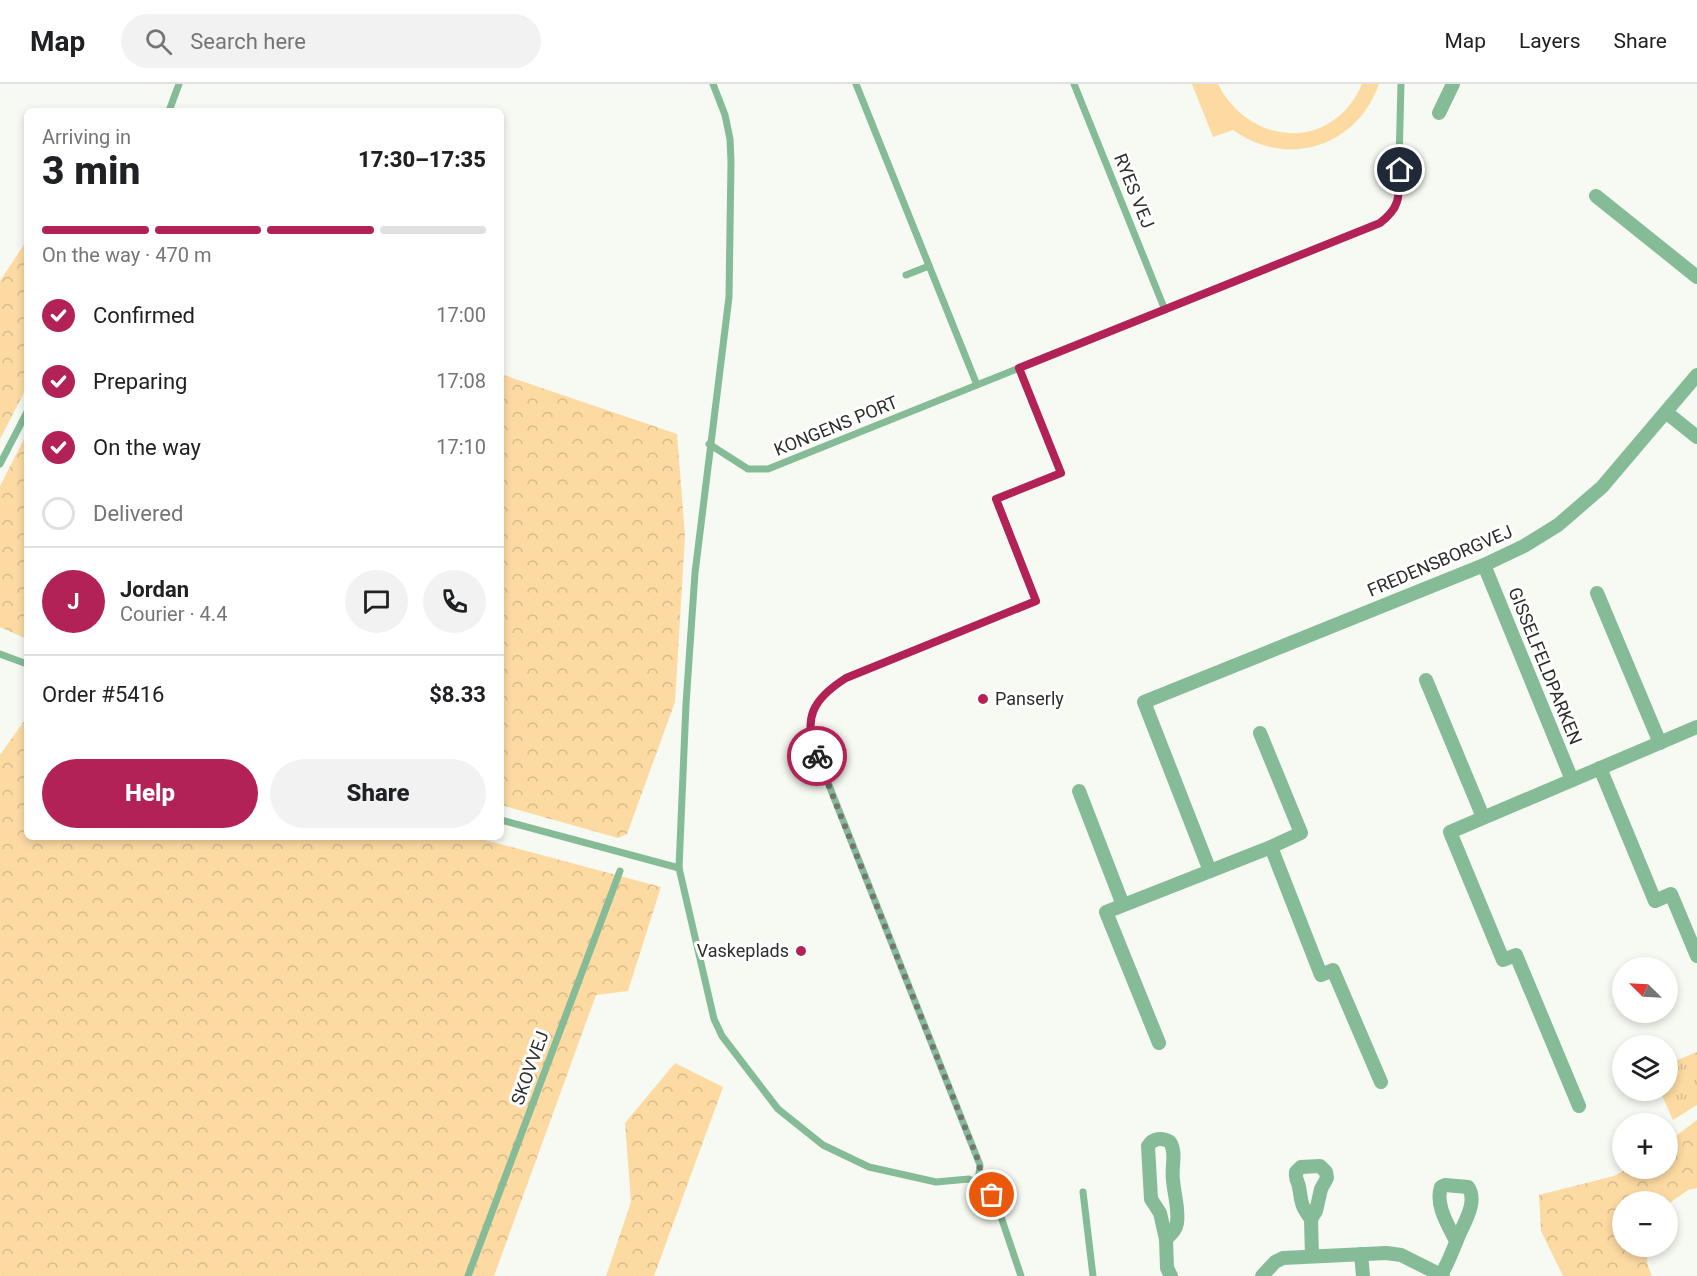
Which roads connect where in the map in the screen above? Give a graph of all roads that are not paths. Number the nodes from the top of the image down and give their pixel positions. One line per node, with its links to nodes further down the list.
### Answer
1 (179, 84): 7 (lane)
2 (713, 84): 20 (lane)
3 (856, 84): 10 (lane)
4 (1074, 84): 13 (lane, RYES VEJ)
5 (1401, 84): 13 (lane, KONGENS PORT)
6 (1453, 84): 8 (street)
7 (170, 108)
8 (1439, 113)
9 (1596, 196): 12 (street)
10 (929, 266): 11 (lane); 16 (lane)
11 (906, 275)
12 (1697, 277)
13 (1165, 310): 14 (lane, KONGENS PORT)
14 (1019, 368): 16 (lane, KONGENS PORT); 45 (lane)
15 (1697, 375): 17 (street, FREDENSBORGVEJ)
16 (977, 385): 20 (lane, KONGENS PORT)
17 (1667, 413): 19 (street); 22 (street, FREDENSBORGVEJ)
18 (24, 418): 21 (lane)
19 (1697, 437)
20 (710, 444): 37 (lane)
21 (0, 464)
22 (1484, 565): 32 (street, GISSELFELDPARKEN); 39 (street, FREDENSBORGVEJ)
23 (1597, 593): 30 (street)
24 (2, 655): 25 (lane); 26 (lane)
25 (24, 663)
26 (0, 664)
27 (1426, 680): 34 (street)
28 (1697, 728): 30 (street)
29 (1260, 733): 36 (street)
30 (1660, 743): 31 (street)
31 (1600, 768): 32 (street); 41 (street)
32 (1572, 780): 34 (street)
33 (1079, 791): 40 (street)
34 (1484, 817): 44 (street)
35 (504, 821): 37 (lane)
36 (1271, 847): 39 (street); 43 (street)
37 (679, 868): 45 (lane)
38 (620, 871): 53 (lane, SKOVVEJ)
39 (1210, 871): 40 (street)
40 (1123, 905): 42 (street)
41 (1697, 956)
42 (1159, 1042)
43 (1381, 1082)
44 (1579, 1107)
45 (978, 1182): 54 (lane)
46 (1083, 1192): 55 (lane)
47 (1311, 1219): 51 (street)
48 (1167, 1239): 48 (street); 56 (street)
49 (1456, 1241): 52 (street)
50 (1361, 1254): 51 (street); 52 (street); 58 (street)
51 (1312, 1257): 57 (street)
52 (1442, 1275)
53 (468, 1276)
54 (1021, 1276)
55 (1093, 1276)
56 (1171, 1276)
57 (1262, 1276)
58 (1363, 1276)

